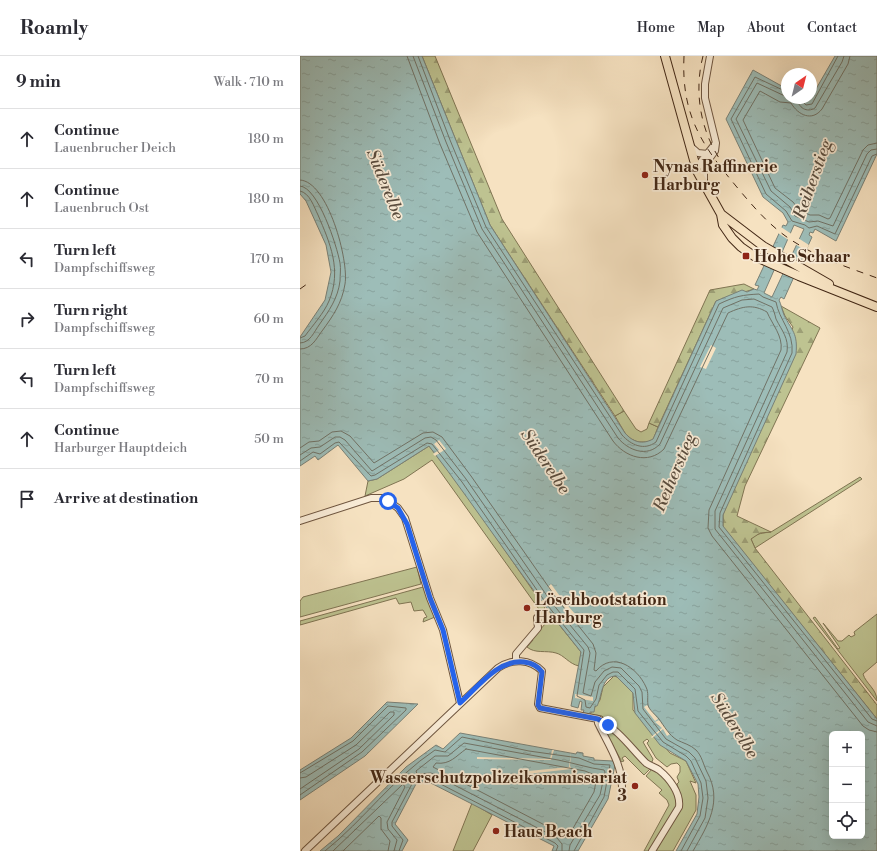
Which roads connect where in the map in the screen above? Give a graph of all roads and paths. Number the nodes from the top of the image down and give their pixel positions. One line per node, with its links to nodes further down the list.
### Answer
1 (665, 56): 3 (main road)
2 (710, 56): 4 (street)
3 (688, 142): 5 (street); 6 (main road)
4 (716, 143): 5 (street); 6 (street)
5 (708, 154): 6 (street)
6 (699, 165): 7 (main road); 7 (street)
7 (704, 185): 8 (main road)
8 (721, 214): 9 (main road); 9 (main road)
9 (841, 291): 10 (main road)
10 (877, 306)
11 (300, 521): 14 (street)
12 (537, 618): 13 (street)
13 (516, 661): 14 (street); 15 (street)
14 (460, 703): 17 (street)
15 (598, 719): 16 (street); 18 (street)
16 (622, 787)
17 (308, 850)
18 (652, 851)

